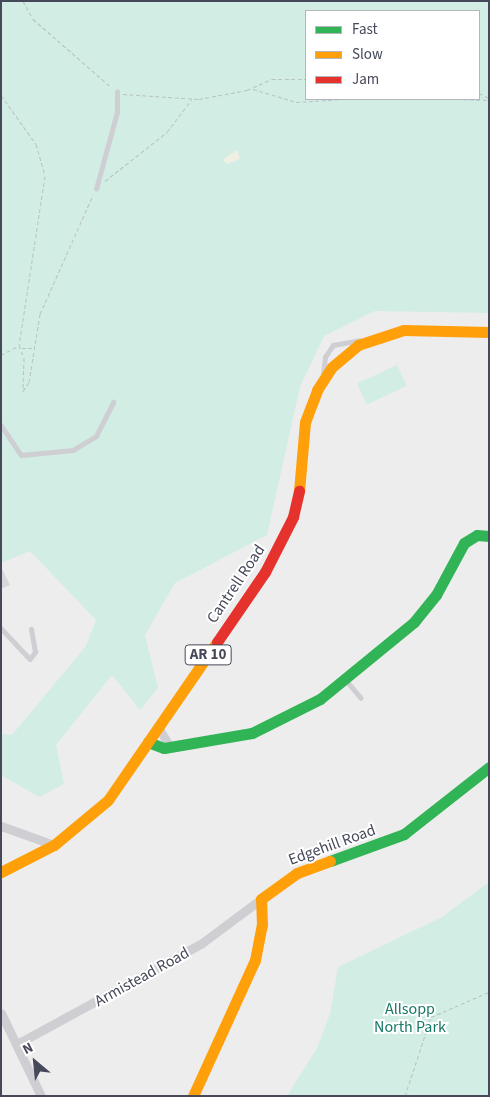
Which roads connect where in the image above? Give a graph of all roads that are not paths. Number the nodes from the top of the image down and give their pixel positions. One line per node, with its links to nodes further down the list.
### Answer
1 (117, 92): 2 (lane)
2 (96, 189)
3 (489, 332): 11 (street, Cantrell Road / AR 10)
4 (113, 402): 5 (lane)
5 (1, 424)
6 (489, 536): 9 (street)
7 (1, 628): 8 (lane)
8 (30, 629)
9 (346, 680): 10 (lane); 13 (street)
10 (361, 698)
11 (158, 727): 12 (street, Cantrell Road / AR 10); 13 (street)
12 (148, 742): 13 (street); 16 (street, Cantrell Road / AR 10)
13 (170, 747)
14 (489, 767): 18 (street, Edgehill Road)
15 (1, 826): 16 (street)
16 (54, 845): 17 (street, Cantrell Road / AR 10)
17 (1, 872)
18 (261, 899): 20 (street, Armistead Road); 22 (street)
19 (1, 1013): 20 (street)
20 (17, 1044): 21 (street)
21 (41, 1096)
22 (193, 1096)

